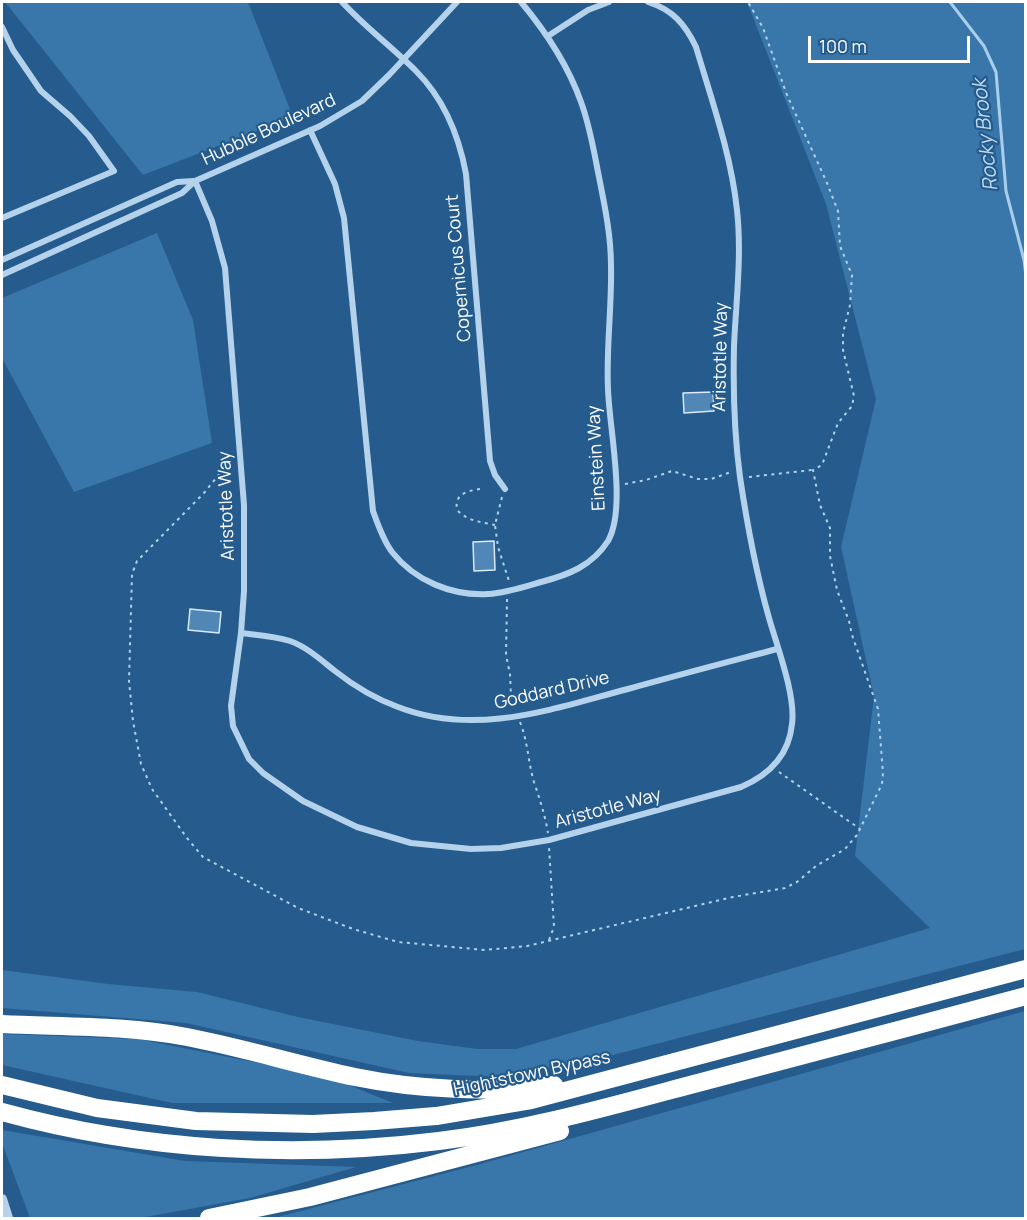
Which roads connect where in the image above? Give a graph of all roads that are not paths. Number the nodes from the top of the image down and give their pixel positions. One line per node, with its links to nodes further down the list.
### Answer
1 (342, 2): 8 (street, Copernicus Court)
2 (457, 2): 8 (street, Hubble Boulevard)
3 (521, 2): 7 (street, Einstein Way)
4 (609, 2): 7 (street)
5 (648, 2): 16 (street, Aristotle Way)
6 (2, 27): 11 (street)
7 (548, 36): 9 (street, Einstein Way)
8 (404, 60): 9 (street, Hubble Boulevard); 14 (street, Copernicus Court)
9 (310, 130): 10 (street, Hubble Boulevard)
10 (195, 181): 12 (street, Hubble Boulevard); 13 (street, Hubble Boulevard); 15 (street, Aristotle Way)
11 (2, 218)
12 (2, 260)
13 (2, 275)
14 (505, 489)
15 (241, 633): 16 (street, Goddard Drive); 16 (street, Aristotle Way)
16 (777, 649)
17 (1026, 969): 20 (highway, Hightstown Bypass)
18 (1026, 996): 21 (highway)
19 (2, 1024): 20 (highway)
20 (642, 1071): 22 (highway, Hightstown Bypass)
21 (737, 1074): 23 (highway); 26 (highway)
22 (2, 1085)
23 (5, 1113)
24 (2, 1199): 25 (street)
25 (8, 1218)
26 (209, 1218)

